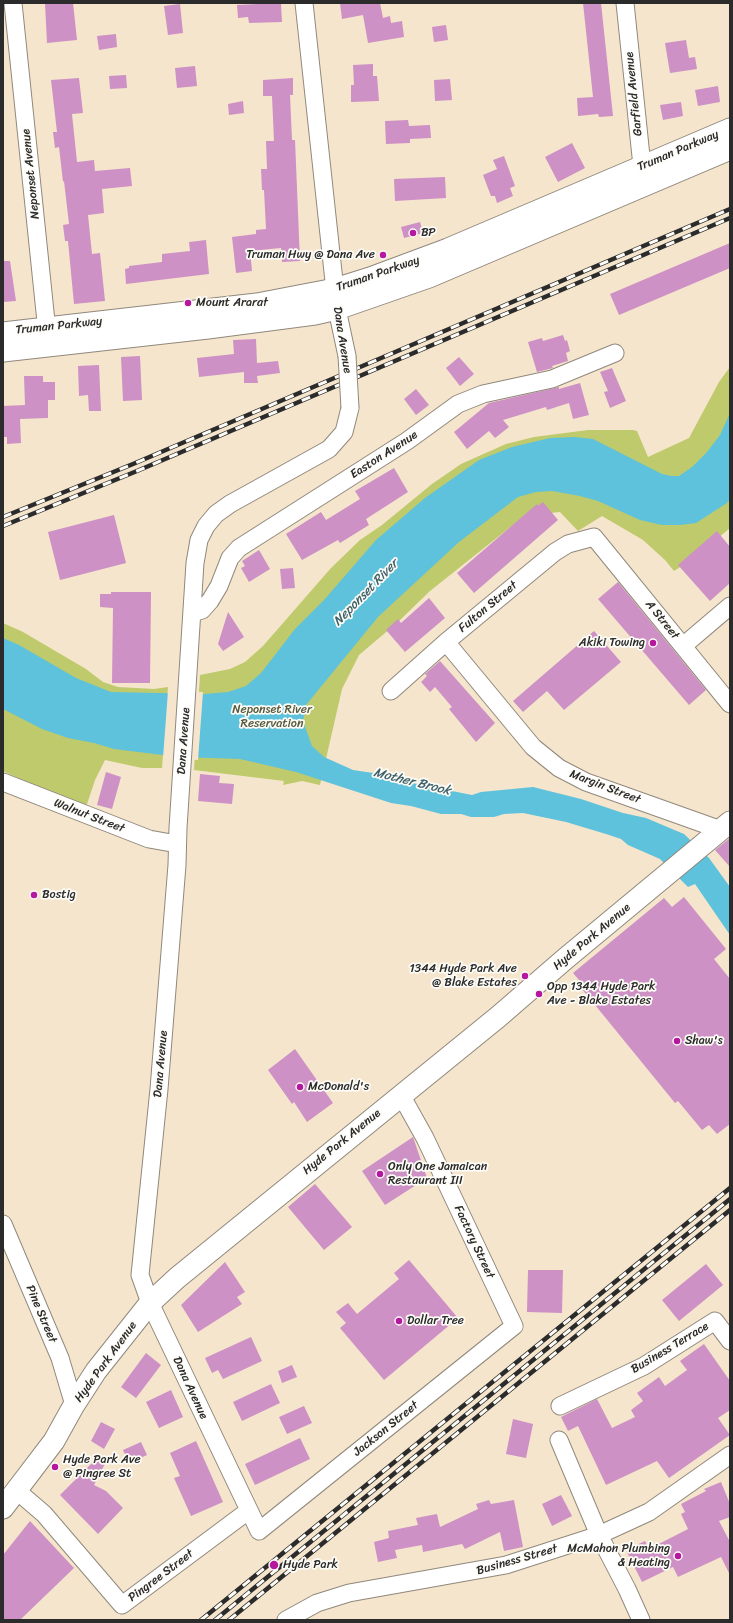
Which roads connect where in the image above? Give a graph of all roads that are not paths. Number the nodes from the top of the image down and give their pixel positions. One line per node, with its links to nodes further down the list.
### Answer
1 (12, 3): 9 (street, Neponset Avenue)
2 (304, 3): 7 (street, Dana Avenue)
3 (625, 3): 6 (street, Garfield Avenue)
4 (730, 129): 6 (main road, Truman Parkway)
5 (730, 149): 6 (main road, Truman Parkway)
6 (645, 176): 7 (main road, Truman Parkway)
7 (336, 299): 9 (main road, Truman Parkway); 14 (street, Dana Avenue, bridge)
8 (3, 333): 9 (main road, Truman Parkway)
9 (48, 337): 10 (main road, Truman Parkway)
10 (3, 351)
11 (615, 353): 14 (street, Easton Avenue)
12 (594, 537): 15 (street, Fulton Street); 16 (street, A Street)
13 (730, 606): 16 (street)
14 (192, 613): 21 (street, Dana Avenue)
15 (446, 642): 17 (street, Fulton Street); 20 (street, Margin Street)
16 (683, 646): 18 (street, A Street)
17 (391, 691)
18 (730, 704)
19 (3, 782): 21 (street, Walnut Street)
20 (719, 831): 22 (main road, Hyde Park Avenue)
21 (177, 844): 24 (street, Dana Avenue)
22 (401, 1095): 24 (main road, Hyde Park Avenue); 25 (street, Factory Street)
23 (3, 1224): 27 (street, Pine Street)
24 (150, 1303): 27 (main road, Hyde Park Avenue); 33 (street, Dana Avenue)
25 (514, 1326): 34 (street, Jackson Street)
26 (730, 1341): 28 (street, Business Terrace)
27 (74, 1405): 31 (main road, Hyde Park Avenue)
28 (560, 1406)
29 (559, 1440): 35 (street)
30 (729, 1459): 35 (street, Business Street)
31 (16, 1490): 32 (main road, Hyde Park Avenue); 33 (street, Pingree Street)
32 (3, 1508)
33 (248, 1511): 34 (street, Dana Avenue)
34 (259, 1531)
35 (599, 1535): 36 (street, Business Street); 37 (street)
36 (286, 1620)
37 (641, 1620)

